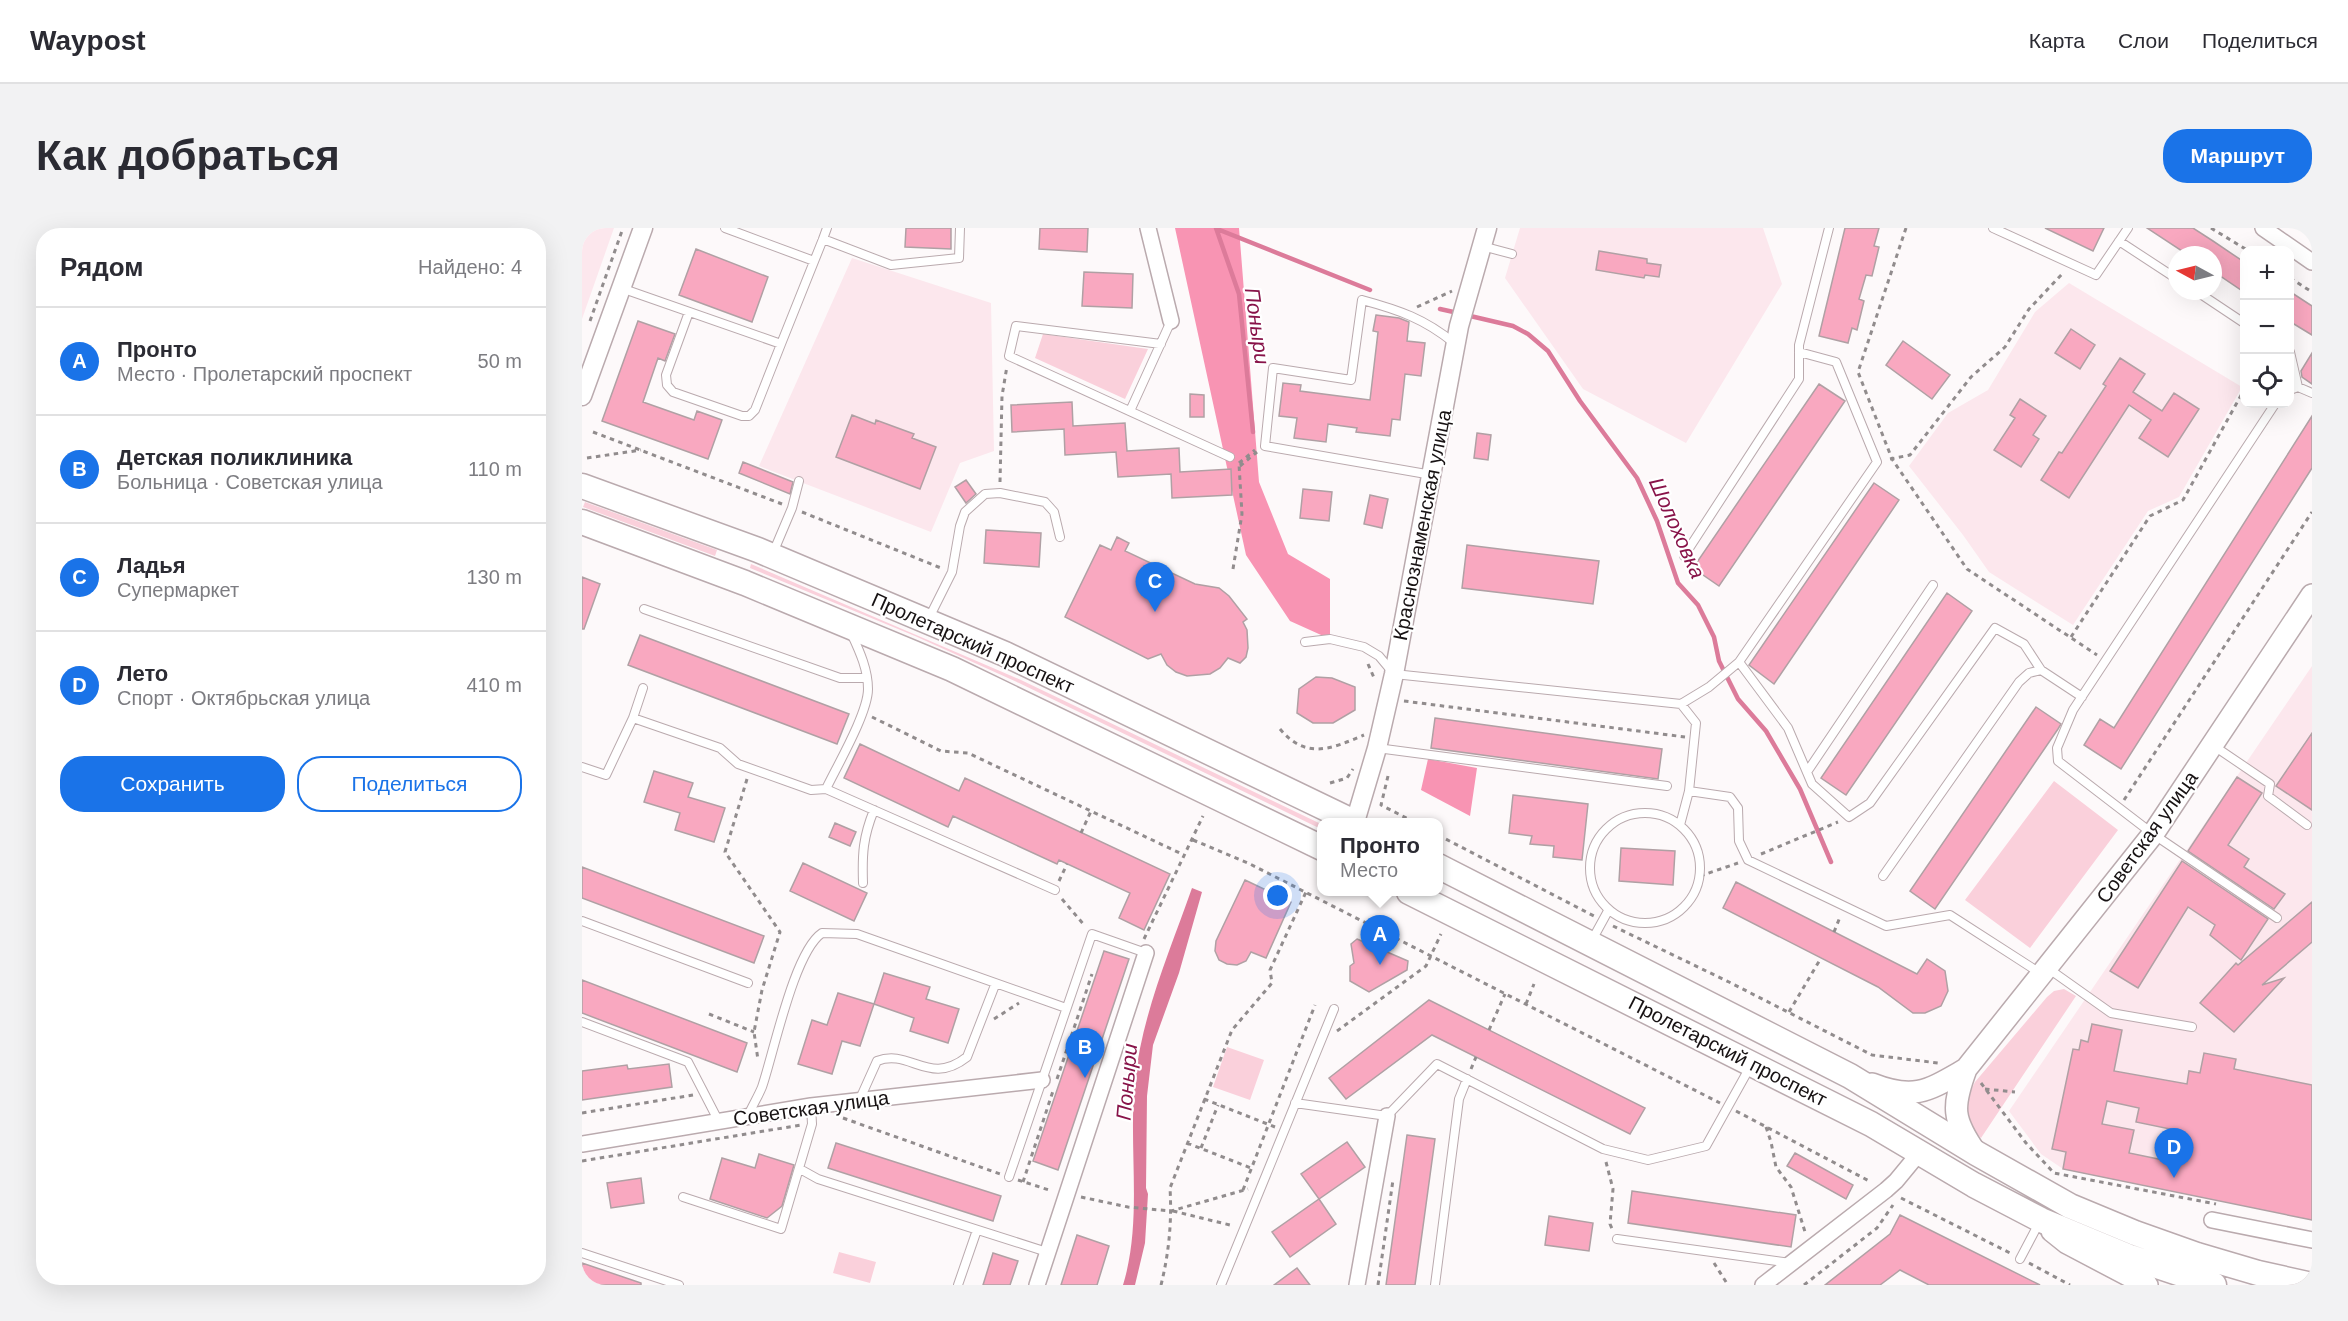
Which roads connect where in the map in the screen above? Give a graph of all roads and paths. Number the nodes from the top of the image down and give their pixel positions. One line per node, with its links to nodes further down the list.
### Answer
1 (623, 228): 32 (path)
2 (644, 228): 24 (street)
3 (725, 228): 19 (lane)
4 (827, 228): 14 (lane)
5 (960, 228): 14 (lane)
6 (1148, 228): 31 (street)
7 (1487, 228): 16 (street, Краснознаменская улица)
8 (1829, 228): 36 (lane)
9 (1906, 228): 48 (path)
10 (1993, 228): 21 (lane)
11 (2128, 228): 15 (lane)
12 (2211, 228): 17 (path)
13 (2263, 228): 20 (street)
14 (823, 239): 19 (lane)
15 (2119, 242): 21 (lane); 22 (lane)
16 (1482, 246): 18 (lane); 26 (street, Краснознаменская улица)
17 (2240, 246)
18 (1512, 254)
19 (814, 261): 35 (lane)
20 (2312, 262)
21 (2071, 264): 48 (path)
22 (2168, 273)
23 (2294, 281): 25 (path)
24 (621, 288): 29 (lane); 40 (street)
25 (2312, 292)
26 (1461, 296): 28 (path); 34 (street, Краснознаменская улица)
27 (2210, 300): 30 (lane)
28 (1404, 311): 34 (lane); 51 (lane)
29 (689, 312): 35 (lane); 35 (lane)
30 (2240, 320)
31 (1171, 321): 33 (lane)
32 (590, 322)
33 (1161, 344): 37 (lane); 43 (lane)
34 (1456, 344): 51 (street, Краснознаменская улица)
35 (781, 345)
36 (1799, 352): 49 (lane); 60 (lane)
37 (1009, 356): 43 (lane); 54 (path)
38 (2294, 388): 39 (lane)
39 (2312, 393)
40 (582, 396)
41 (2240, 397): 69 (path)
42 (2273, 408): 72 (lane)
43 (1130, 411): 46 (lane)
44 (593, 432): 45 (path)
45 (643, 449): 47 (path); 55 (path)
46 (1230, 457): 50 (path)
47 (587, 458)
48 (1892, 459): 49 (path); 69 (path)
49 (1877, 462): 73 (lane)
50 (1239, 465): 50 (path); 61 (path)
51 (1432, 476): 75 (street, Краснознаменская улица)
52 (799, 481): 55 (lane)
53 (582, 486): 59 (main road, Пролетарский проспект)
54 (1000, 493): 58 (lane); 62 (lane)
55 (792, 508): 59 (lane); 62 (path)
56 (2312, 512): 97 (path)
57 (582, 522): 63 (main road, Пролетарский проспект)
58 (1060, 537)
59 (765, 553): 63 (main road); 67 (main road, Пролетарский проспект)
60 (1684, 556)
61 (1233, 569)
62 (952, 572): 67 (lane)
63 (745, 584): 68 (main road, Пролетарский проспект)
64 (1933, 585): 91 (lane)
65 (2310, 602): 87 (main road, Советская улица)
66 (644, 609): 76 (lane)
67 (927, 621): 100 (main road, Пролетарский проспект)
68 (849, 628): 76 (lane); 111 (main road, Пролетарский проспект)
69 (2071, 637): 72 (path)
70 (1305, 642): 75 (lane)
71 (1365, 659): 78 (path)
72 (2105, 661): 79 (lane)
73 (1739, 662): 81 (lane); 91 (lane)
74 (2041, 670): 79 (lane); 91 (lane); 115 (lane)
75 (1394, 674): 81 (lane); 86 (street, Краснознаменская улица)
76 (867, 678): 82 (lane)
77 (644, 688): 83 (lane)
78 (1375, 689)
79 (2082, 697): 97 (lane)
80 (1404, 701): 85 (path)
81 (1681, 704): 85 (lane)
82 (862, 712): 94 (lane); 99 (path)
83 (633, 718): 88 (lane); 89 (lane)
84 (1280, 729): 86 (path)
85 (1694, 738): 95 (lane)
86 (1370, 745): 93 (lane); 101 (street, Краснознаменская улица)
87 (2212, 745): 104 (lane); 108 (main road, Советская улица)
88 (582, 766)
89 (750, 768): 94 (lane); 149 (path)
90 (1354, 768): 92 (path)
91 (1807, 772)
92 (1330, 783)
93 (1667, 786)
94 (826, 789): 98 (lane)
95 (1689, 791): 103 (lane); 120 (lane)
96 (1381, 805): 102 (path)
97 (2120, 807): 108 (lane)
98 (874, 810): 116 (lane); 117 (lane)
99 (1091, 811): 106 (path); 112 (path)
100 (1346, 818)
101 (1355, 818)
102 (1406, 818)
103 (1680, 825): 121 (lane); 121 (lane)
104 (2307, 825)
105 (1827, 826): 107 (path)
106 (1082, 833)
107 (1812, 833)
108 (2153, 834): 122 (lane); 133 (main road, Советская улица)
109 (1443, 838): 124 (path)
110 (1192, 840): 118 (path)
111 (1317, 846)
112 (1184, 855)
113 (1067, 864): 117 (path)
114 (1443, 869): 128 (main road, Пролетарский проспект)
115 (1883, 876)
116 (863, 883)
117 (1055, 890): 126 (path)
118 (1306, 892): 130 (path); 161 (path)
119 (1419, 896): 151 (main road, Пролетарский проспект)
120 (1845, 907): 125 (path); 133 (lane)
121 (1608, 910): 124 (lane)
122 (2277, 918)
123 (582, 921): 134 (lane)
124 (1603, 921): 128 (lane); 143 (path)
125 (1833, 932)
126 (1092, 934): 129 (lane); 141 (lane)
127 (1441, 934): 130 (path)
128 (1590, 943): 154 (main road, Пролетарский проспект)
129 (1146, 954): 190 (street)
130 (1431, 956): 137 (path); 150 (path)
131 (1821, 958): 143 (path)
132 (1094, 968): 186 (path)
133 (2045, 971): 147 (lane); 153 (main road, Советская улица)
134 (748, 983)
135 (1534, 984): 139 (path)
136 (995, 985): 138 (lane); 146 (lane); 157 (lane)
137 (1505, 994): 139 (path); 148 (path)
138 (1028, 996): 141 (lane); 146 (path)
139 (1526, 1004): 166 (path)
140 (1315, 1005): 172 (path)
141 (1066, 1008): 156 (lane)
142 (1334, 1009): 150 (lane)
143 (1789, 1012): 152 (path)
144 (709, 1014): 149 (path)
145 (582, 1022): 160 (lane)
146 (981, 1024): 162 (lane)
147 (2192, 1027)
148 (1489, 1030)
149 (754, 1032): 157 (path)
150 (1320, 1044): 163 (lane)
151 (1752, 1063): 166 (lane); 179 (main road, Пролетарский проспект)
152 (1946, 1064)
153 (1971, 1072): 154 (main road); 158 (path); 180 (main road)
154 (1850, 1076): 180 (main road, Пролетарский проспект)
155 (1467, 1079): 169 (lane); 178 (lane); 213 (lane)
156 (1042, 1080): 162 (street, Советская улица); 185 (lane)
157 (761, 1087): 168 (lane)
158 (1985, 1089): 159 (path); 192 (path)
159 (2015, 1092)
160 (704, 1093): 167 (path); 170 (lane)
161 (1204, 1099): 164 (path); 175 (path)
162 (859, 1101): 165 (street, Советская улица)
163 (1295, 1103): 169 (lane); 174 (lane)
164 (1219, 1105): 172 (path); 177 (path)
165 (811, 1106): 168 (street, Советская улица); 171 (lane); 185 (path)
166 (1729, 1107): 173 (path); 178 (lane)
167 (582, 1113)
168 (748, 1116): 170 (street, Советская улица)
169 (1387, 1116): 211 (street)
170 (718, 1120): 176 (street, Советская улица)
171 (812, 1124): 181 (path); 183 (lane)
172 (1268, 1124): 174 (path); 182 (path)
173 (1765, 1126): 188 (path); 199 (path)
174 (1285, 1130): 187 (lane)
175 (1188, 1143): 177 (path); 193 (path)
176 (582, 1144)
177 (1201, 1148): 182 (path)
178 (1602, 1149): 198 (path)
179 (1920, 1152): 188 (street); 194 (main road, Пролетарский проспект)
180 (1976, 1153): 220 (main road, Пролетарский проспект)
181 (582, 1161)
182 (1251, 1168): 189 (path)
183 (800, 1169): 191 (lane); 197 (lane)
184 (1394, 1169): 212 (path)
185 (1009, 1178): 186 (path)
186 (1023, 1182): 190 (path)
187 (1261, 1185): 189 (path); 196 (lane)
188 (1891, 1186): 205 (street)
189 (1243, 1190): 193 (path)
190 (1067, 1194): 193 (path); 201 (street)
191 (683, 1197)
192 (2219, 1205)
193 (1171, 1211): 196 (path); 209 (path)
194 (2041, 1220): 204 (lane); 218 (main road); 219 (main road, Пролетарский проспект)
195 (2212, 1220): 200 (street)
196 (1243, 1229): 210 (lane)
197 (977, 1230): 201 (lane); 207 (lane)
198 (1617, 1239): 202 (lane)
199 (1807, 1240)
200 (2312, 1240)
201 (1047, 1252): 208 (street)
202 (1707, 1252): 205 (lane); 214 (path)
203 (582, 1253): 206 (lane)
204 (2020, 1258): 216 (path); 217 (path)
205 (1791, 1263): 215 (street)
206 (679, 1285)
207 (958, 1285)
208 (1036, 1285)
209 (1161, 1285)
210 (1221, 1285)
211 (1357, 1285)
212 (1378, 1285)
213 (1435, 1285)
214 (1728, 1285)
215 (1763, 1285)
216 (1804, 1285)
217 (2070, 1285)
218 (2147, 1285)
219 (2214, 1285)
220 (2312, 1285)

